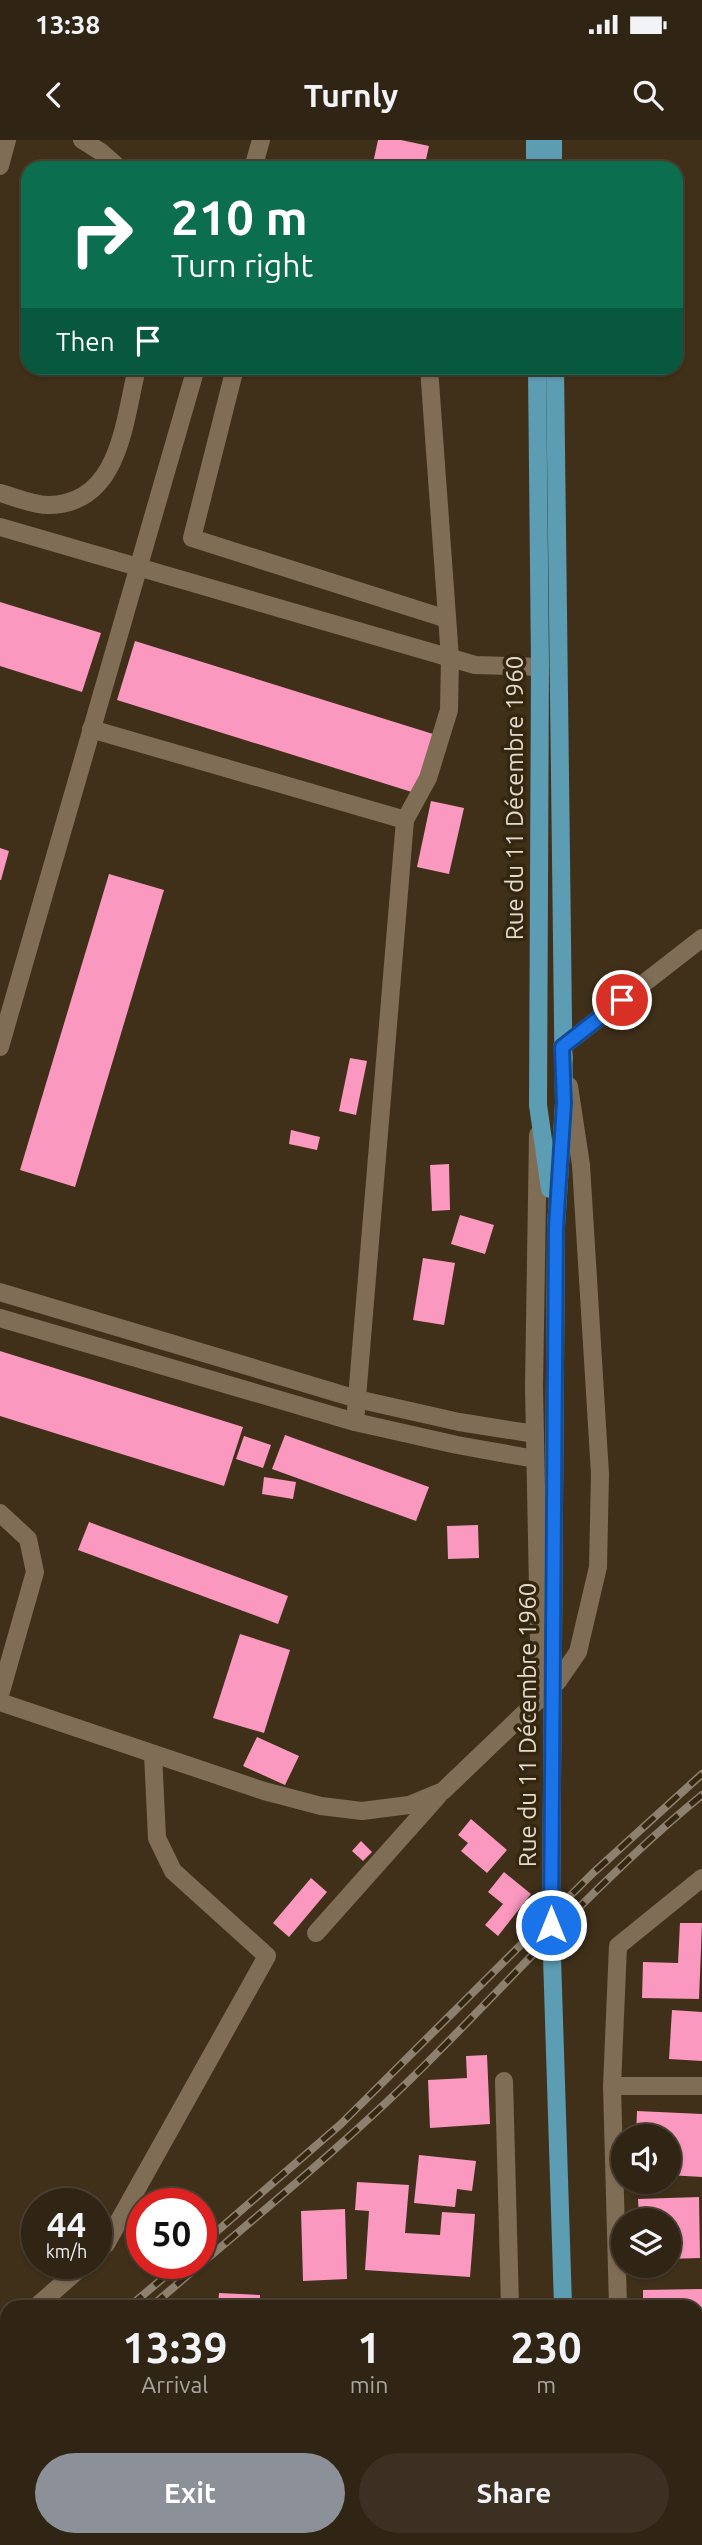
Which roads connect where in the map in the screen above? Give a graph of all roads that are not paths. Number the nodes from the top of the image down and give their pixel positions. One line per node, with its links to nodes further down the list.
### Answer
1 (7, 140): 10 (street)
2 (82, 140): 6 (street)
3 (261, 140): 7 (street)
4 (535, 140): 8 (main road)
5 (553, 140): 9 (main road)
6 (112, 161)
7 (255, 161)
8 (535, 161)
9 (553, 161)
10 (0, 166)
11 (135, 375): 17 (street)
12 (193, 375): 19 (street)
13 (233, 375): 20 (street)
14 (430, 375): 20 (street)
15 (537, 375): 22 (main road, Rue du 11 Décembre 1960)
16 (555, 375): 27 (main road, Rue du 11 Décembre 1960)
17 (0, 493)
18 (0, 527): 19 (street)
19 (138, 568): 21 (street); 23 (street)
20 (447, 618): 21 (street)
21 (450, 658): 22 (street); 24 (street)
22 (540, 667): 28 (main road, Rue du 11 Décembre 1960)
23 (92, 729): 24 (street); 26 (street)
24 (405, 820): 32 (street)
25 (702, 938): 27 (street)
26 (0, 1047)
27 (562, 1047): 29 (main road, Rue du 11 Décembre 1960); 39 (street)
28 (538, 1105): 29 (main road, Rue du 11 Décembre 1960); 34 (street)
29 (556, 1227): 51 (main road, Rue du 11 Décembre 1960)
30 (0, 1292): 32 (street)
31 (0, 1318): 33 (street)
32 (357, 1399): 33 (street); 34 (street)
33 (355, 1422): 35 (street)
34 (535, 1434): 35 (street)
35 (535, 1459): 39 (street)
36 (0, 1513): 37 (street)
37 (0, 1695)
38 (0, 1702): 40 (street)
39 (536, 1702): 41 (street)
40 (153, 1754): 41 (street); 47 (street)
41 (443, 1791): 43 (street)
42 (702, 1878): 45 (street)
43 (316, 1933)
44 (504, 2081): 50 (street)
45 (612, 2086): 46 (street); 52 (street)
46 (702, 2086)
47 (112, 2233)
48 (68, 2279): 49 (street)
49 (44, 2300)
50 (510, 2300)
51 (563, 2300)
52 (618, 2300)

